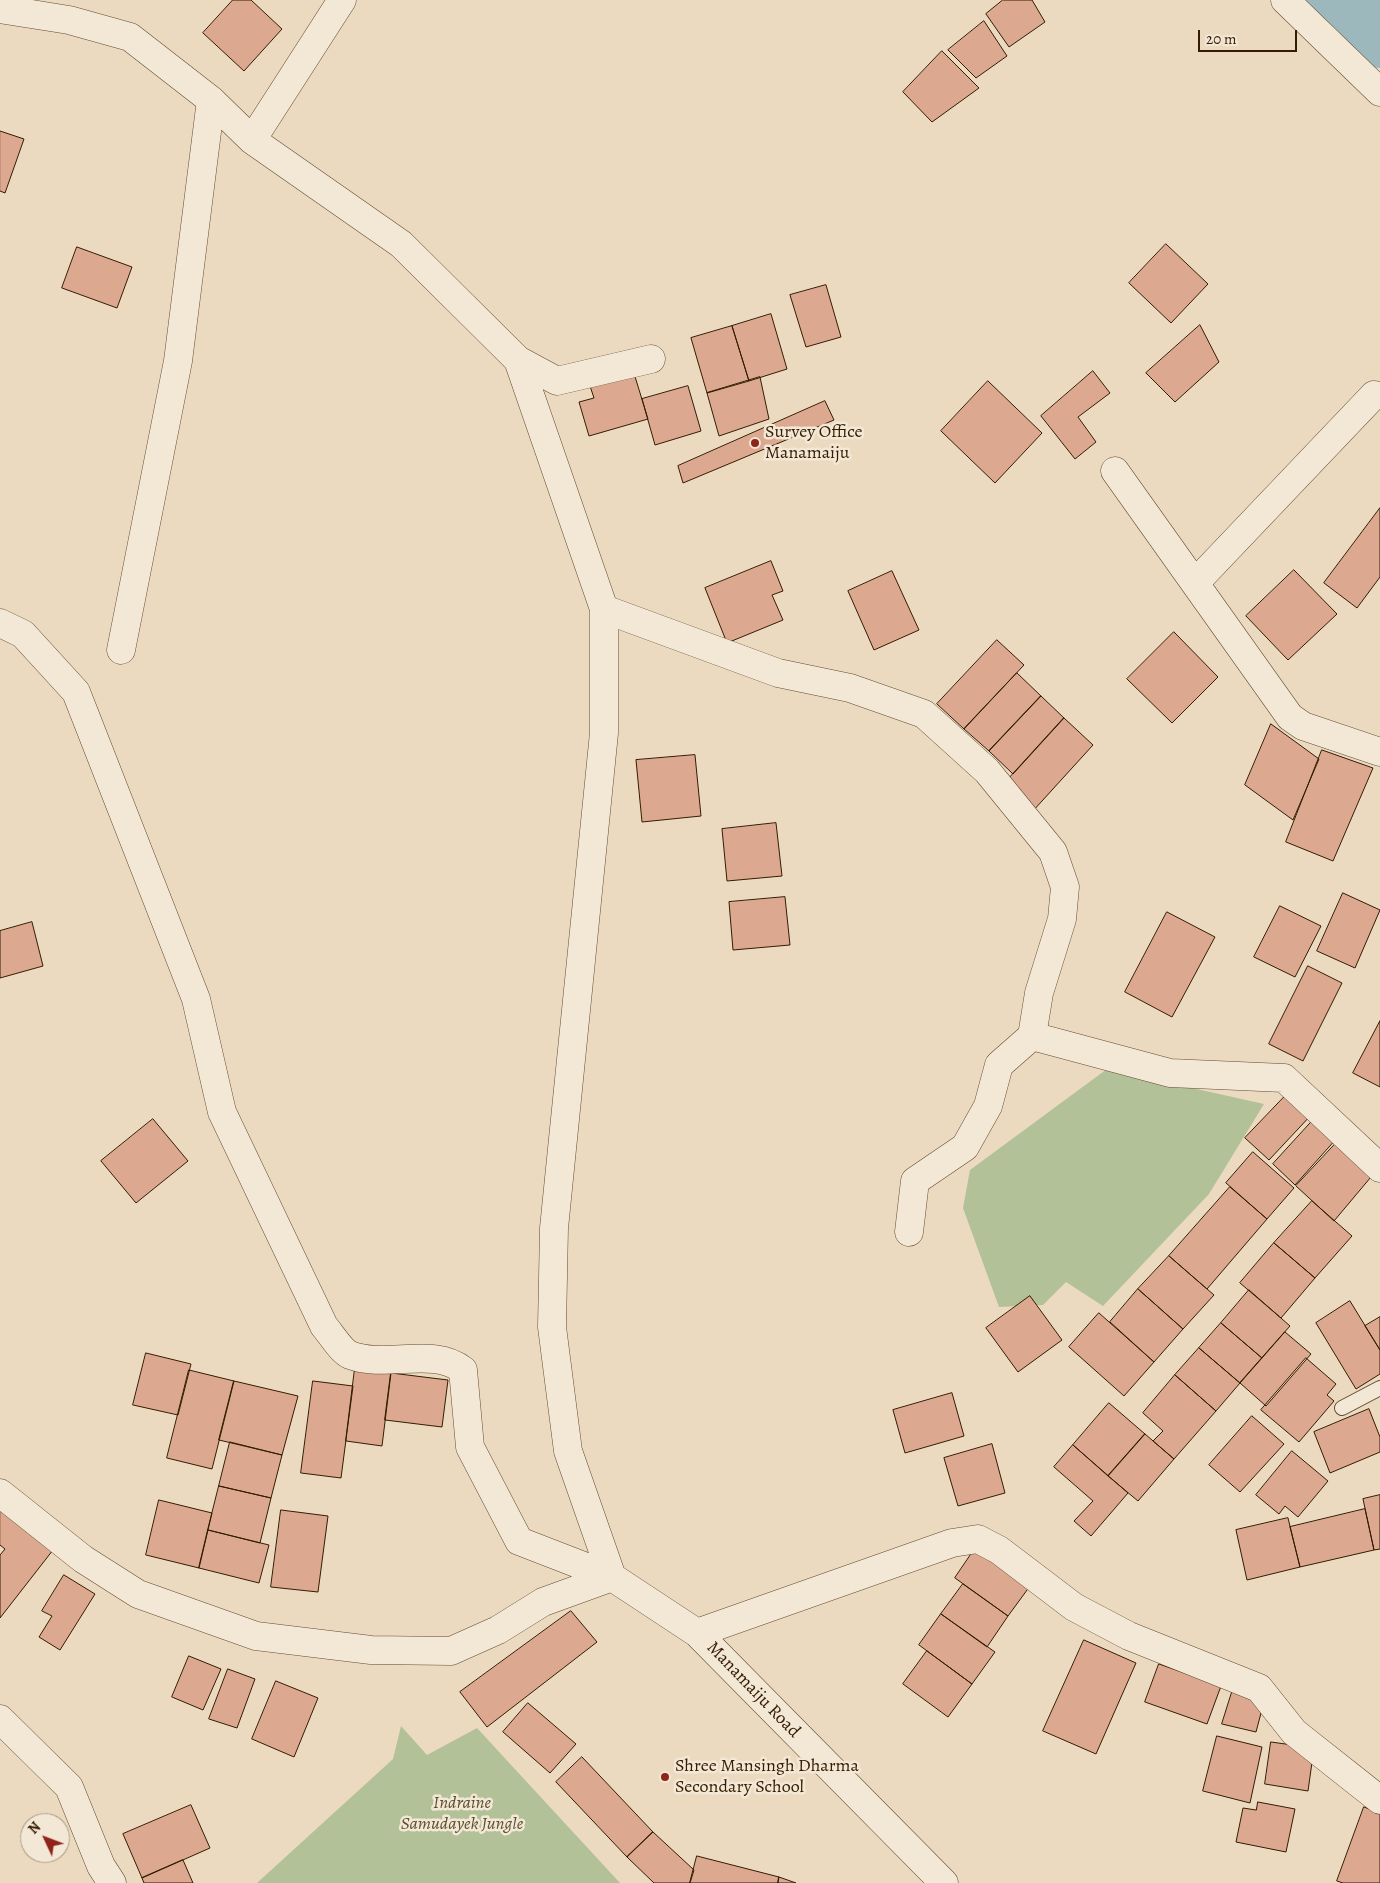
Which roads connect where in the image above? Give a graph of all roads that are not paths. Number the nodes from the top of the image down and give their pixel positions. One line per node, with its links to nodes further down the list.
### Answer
1 (342, 0): 6 (street)
2 (1284, 0): 4 (street)
3 (0, 10): 5 (street)
4 (1380, 92)
5 (211, 100): 6 (street); 14 (street)
6 (252, 140): 8 (street)
7 (651, 358): 8 (street)
8 (518, 360): 12 (street)
9 (1374, 395): 11 (street)
10 (1115, 472): 11 (street)
11 (1196, 583): 15 (street)
12 (604, 609): 16 (street); 22 (street)
13 (0, 623): 22 (street, Manamaiju Road)
14 (121, 650)
15 (1380, 752)
16 (1032, 1036): 17 (street); 18 (street)
17 (1380, 1168)
18 (909, 1232)
19 (1380, 1388): 20 (lane)
20 (1342, 1408)
21 (0, 1494): 22 (street)
22 (612, 1577): 23 (street, Manamaiju Road)
23 (697, 1633): 25 (street); 27 (street, Manamaiju Road)
24 (0, 1719): 26 (street)
25 (1380, 1800)
26 (112, 1883)
27 (944, 1883)

